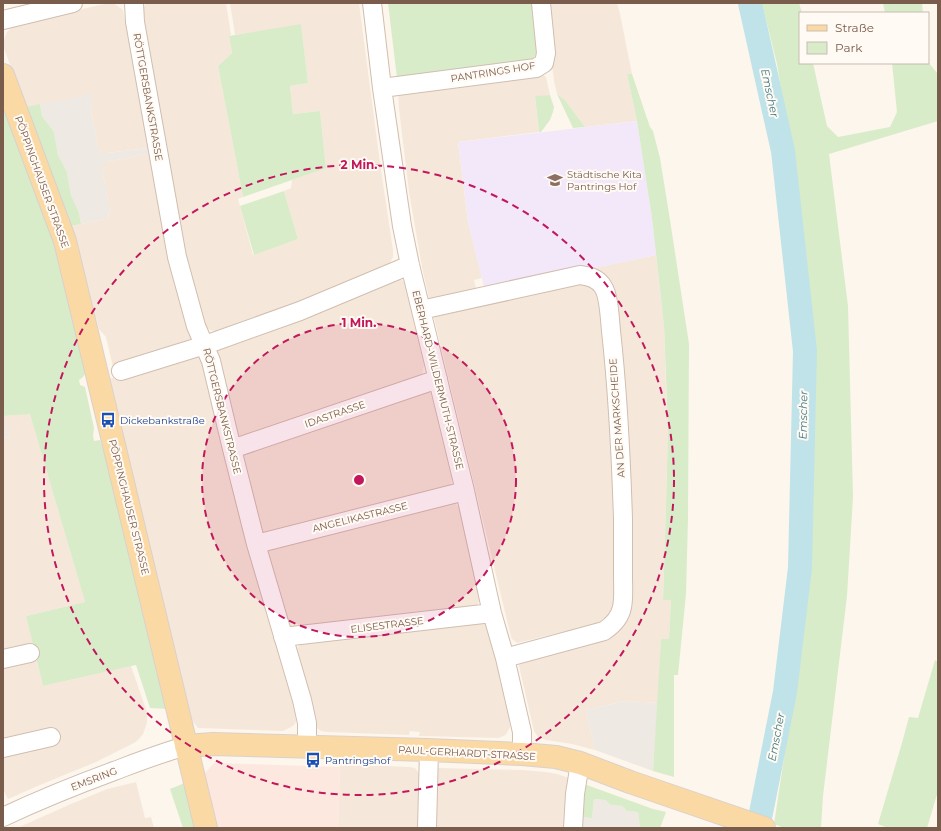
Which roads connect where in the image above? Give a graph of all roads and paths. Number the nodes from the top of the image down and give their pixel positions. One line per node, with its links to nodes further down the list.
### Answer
1 (73, 3): 5 (street)
2 (134, 3): 10 (street, RÖTTGERSBANKSTRASSE)
3 (372, 3): 7 (street, EBERHARD-WILDERMUTH-STRASSE)
4 (541, 3): 7 (street, PANTRINGS HOF)
5 (3, 20)
6 (3, 75): 22 (main road, PÖPPINGHAUSER STRASSE)
7 (382, 88): 8 (street, EBERHARD-WILDERMUTH-STRASSE)
8 (410, 265): 9 (street, EBERHARD-WILDERMUTH-STRASSE); 10 (street)
9 (421, 310): 12 (street, EBERHARD-WILDERMUTH-STRASSE); 19 (street, AN DER MARKSCHEIDE)
10 (205, 345): 11 (street); 13 (street, RÖTTGERSBANKSTRASSE)
11 (121, 371)
12 (438, 379): 13 (street, IDASTRASSE); 14 (street, EBERHARD-WILDERMUTH-STRASSE)
13 (232, 449): 15 (street, RÖTTGERSBANKSTRASSE)
14 (465, 491): 15 (street, ANGELIKASTRASSE); 16 (street, EBERHARD-WILDERMUTH-STRASSE)
15 (256, 544): 17 (street, RÖTTGERSBANKSTRASSE)
16 (492, 613): 17 (street, ELISESTRASSE); 19 (street, EBERHARD-WILDERMUTH-STRASSE)
17 (283, 637): 23 (street, RÖTTGERSBANKSTRASSE)
18 (30, 653): 20 (street)
19 (505, 658): 26 (street, EBERHARD-WILDERMUTH-STRASSE)
20 (3, 659)
21 (51, 737): 24 (street)
22 (186, 746): 23 (main road, PAUL-GERHARDT-STRASSE); 28 (street, EMSRING); 29 (main road, PÖPPINGHAUSER STRASSE)
23 (307, 747): 25 (main road, PAUL-GERHARDT-STRASSE)
24 (3, 748)
25 (429, 750): 26 (main road, PAUL-GERHARDT-STRASSE); 30 (street)
26 (522, 754): 27 (main road, PAUL-GERHARDT-STRASSE)
27 (580, 763): 31 (street); 32 (main road, PAUL-GERHARDT-STRASSE)
28 (3, 817)
29 (206, 828)
30 (427, 828)
31 (573, 828)
32 (763, 828)

